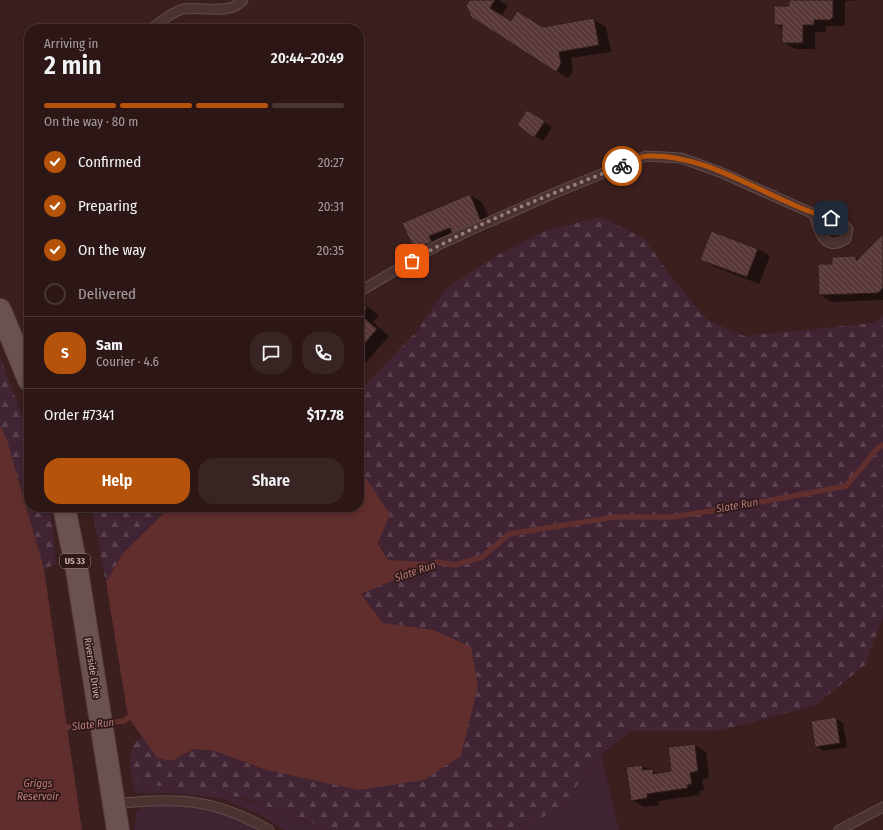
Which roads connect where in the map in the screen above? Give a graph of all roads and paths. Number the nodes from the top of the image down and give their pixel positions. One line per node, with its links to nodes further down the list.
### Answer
1 (243, 0): 2 (lane)
2 (157, 24)
3 (814, 214): 4 (lane)
4 (364, 289)
5 (0, 310): 6 (main road)
6 (21, 340): 7 (main road)
7 (24, 355)
8 (65, 512): 9 (main road, Riverside Drive / US 33)
9 (114, 804): 11 (main road, Riverside Drive / US 33); 12 (lane)
10 (883, 807): 13 (lane)
11 (118, 830)
12 (269, 830)
13 (839, 830)

